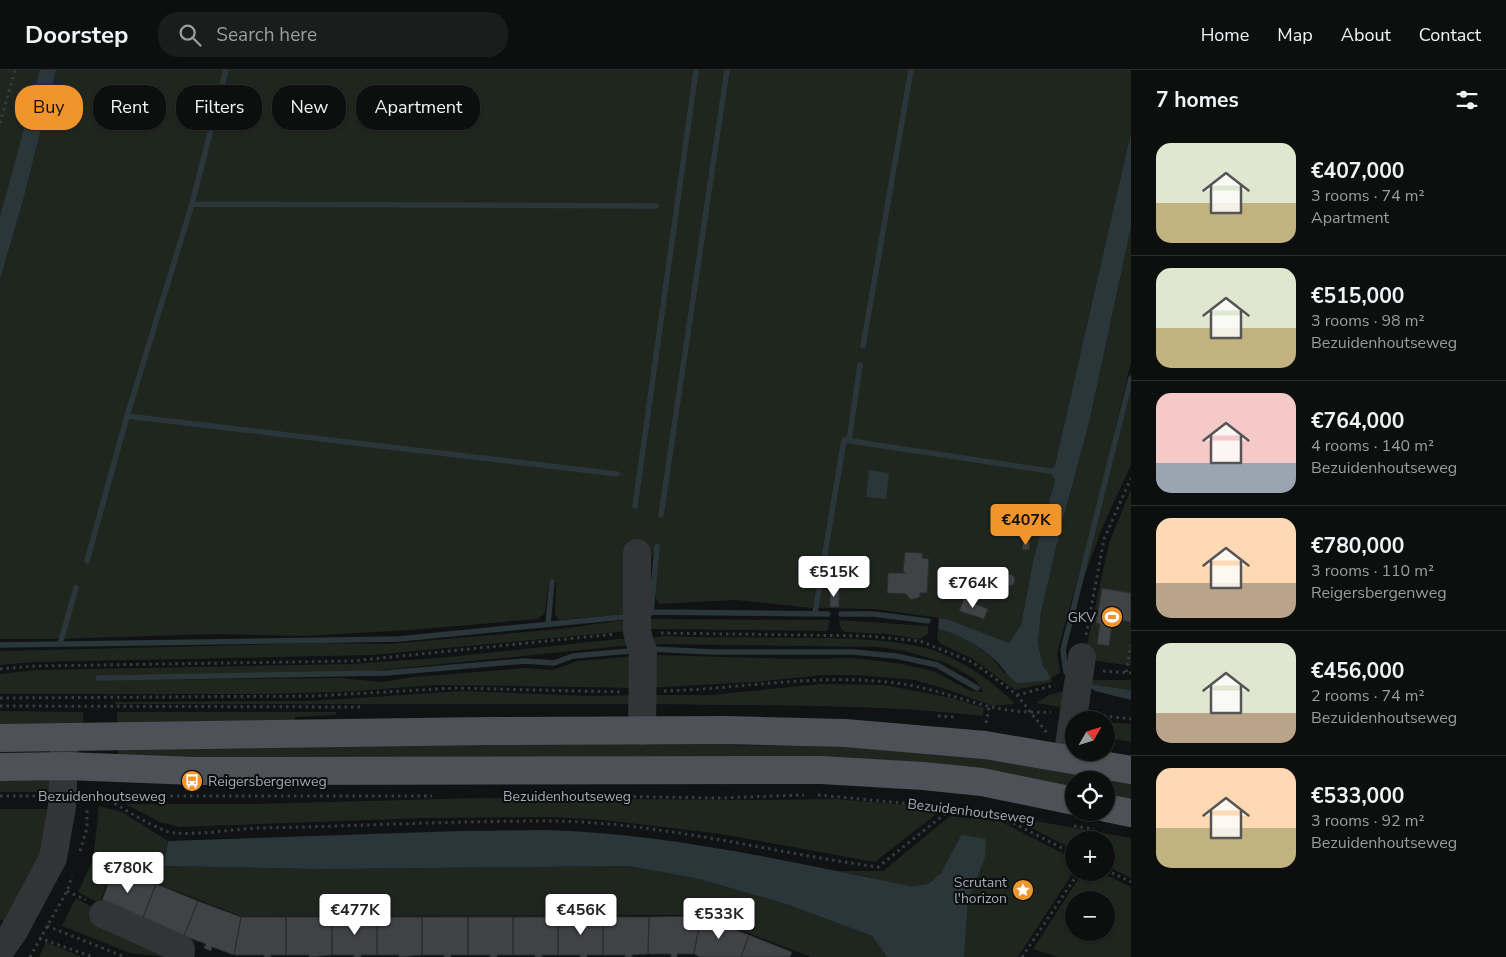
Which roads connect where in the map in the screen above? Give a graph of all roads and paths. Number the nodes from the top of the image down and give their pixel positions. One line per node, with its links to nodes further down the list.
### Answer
1 (15, 70): 3 (path)
2 (0, 100): 3 (path)
3 (6, 101): 4 (path)
4 (0, 123)
5 (1131, 478): 9 (path)
6 (637, 553): 7 (street)
7 (637, 632): 10 (path); 12 (street); 17 (path)
8 (1131, 644): 11 (path)
9 (1082, 657): 15 (street)
10 (0, 669)
11 (1126, 672)
12 (643, 692): 13 (path); 14 (path); 21 (street)
13 (0, 698)
14 (989, 707): 17 (path); 20 (path)
15 (1074, 711)
16 (1065, 712): 17 (path)
17 (1032, 713): 24 (path)
18 (1115, 717): 19 (path)
19 (1131, 719)
20 (986, 720)
21 (642, 731): 23 (main road); 25 (main road)
22 (0, 738): 23 (main road)
23 (66, 738): 27 (street)
24 (1065, 756)
25 (1065, 759)
26 (1079, 761): 29 (main road)
27 (66, 766): 28 (main road, Bezuidenhoutseweg); 33 (street); 37 (main road, Bezuidenhoutseweg)
28 (0, 768)
29 (1131, 770)
30 (806, 795): 36 (path, Bezuidenhoutseweg)
31 (816, 795): 39 (path, Bezuidenhoutseweg)
32 (0, 796): 33 (path, Bezuidenhoutseweg)
33 (62, 796): 34 (path, Bezuidenhoutseweg); 47 (street)
34 (104, 796): 35 (path, Bezuidenhoutseweg); 41 (path)
35 (441, 796)
36 (598, 796)
37 (1065, 810)
38 (1131, 813): 40 (main road)
39 (1026, 817)
40 (1115, 817)
41 (1065, 849)
42 (1115, 874): 44 (path)
43 (1073, 881): 52 (path)
44 (1131, 882)
45 (104, 914): 51 (street)
46 (47, 926): 50 (path)
47 (18, 940): 48 (path); 49 (path)
48 (30, 957)
49 (92, 957)
50 (125, 957)
51 (180, 957)
52 (1022, 957)

